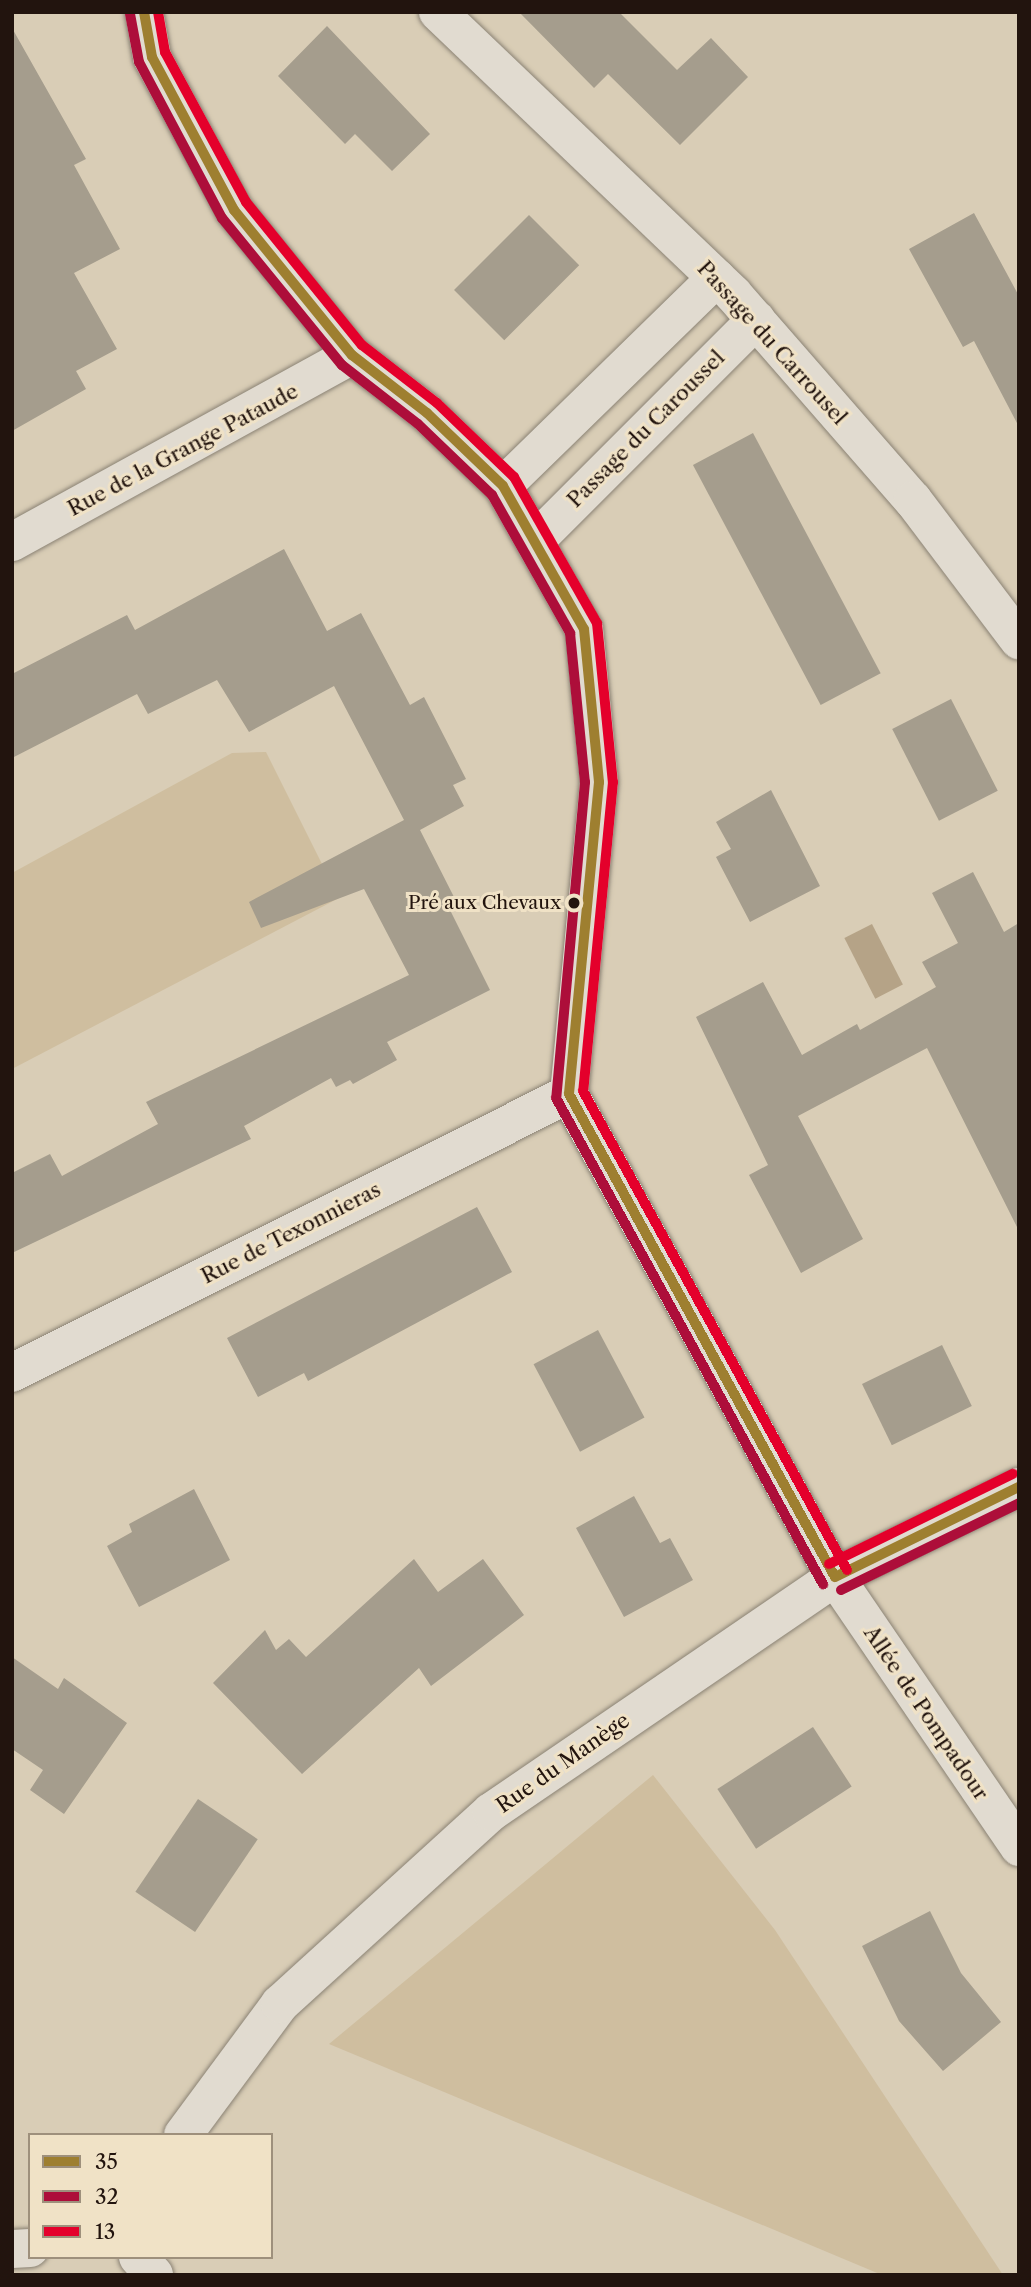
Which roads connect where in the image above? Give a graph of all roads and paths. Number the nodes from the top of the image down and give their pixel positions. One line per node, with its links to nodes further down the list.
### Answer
1 (145, 12): 5 (street)
2 (438, 12): 3 (street, Passage du Carrousel)
3 (716, 278): 4 (street, Passage du Carrousel); 6 (street)
4 (755, 320): 7 (street, Passage du Caroussel); 9 (street, Passage du Carrousel)
5 (352, 355): 6 (street); 8 (street, Rue de la Grange Pataude)
6 (503, 486): 7 (street)
7 (537, 538): 10 (street)
8 (12, 542)
9 (1019, 640)
10 (569, 1094): 11 (street, Rue de Texonnieras); 13 (street, Allée de Pompadour)
11 (12, 1373)
12 (1019, 1487): 13 (street, Rue du Manège)
13 (835, 1577): 14 (street, Allée de Pompadour); 15 (street, Rue du Manège)
14 (1019, 1847)
15 (184, 2133)
16 (140, 2259): 17 (street)
17 (154, 2275)

